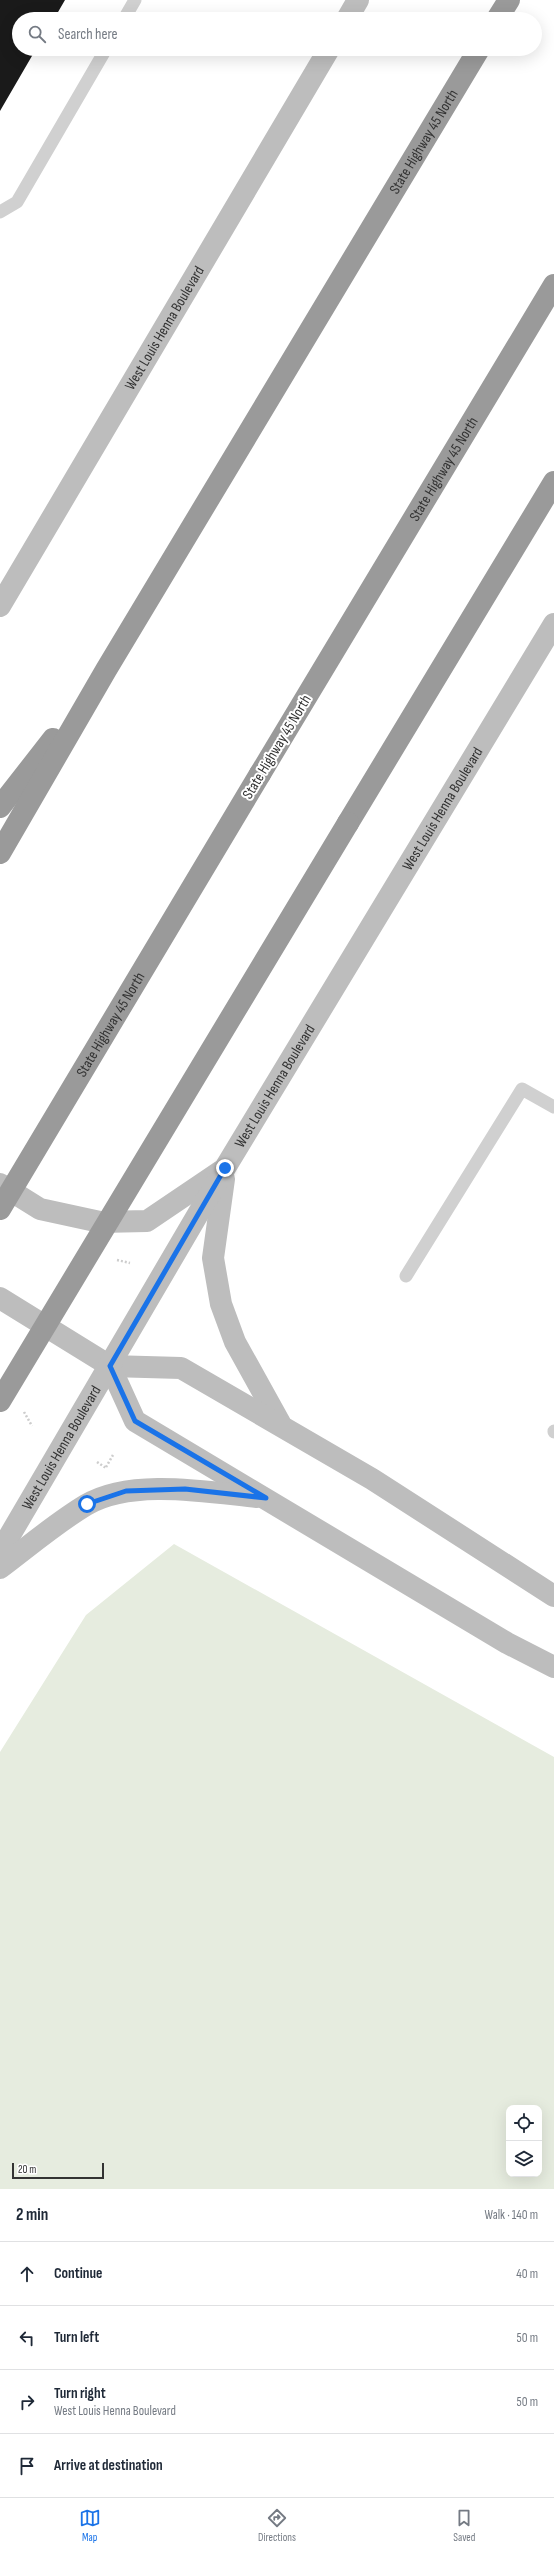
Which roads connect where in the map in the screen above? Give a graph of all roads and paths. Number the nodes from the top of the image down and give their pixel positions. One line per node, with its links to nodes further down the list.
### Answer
1 (135, 0): 4 (lane)
2 (358, 0): 5 (main road)
3 (509, 0): 6 (highway)
4 (128, 12)
5 (351, 12)
6 (501, 12)
7 (102, 56): 10 (lane)
8 (325, 56): 13 (main road, West Louis Henna Boulevard)
9 (475, 56): 15 (highway, State Highway 45 North)
10 (0, 212)
11 (554, 284): 21 (highway, State Highway 45 North, bridge)
12 (554, 482): 25 (highway, bridge)
13 (0, 606)
14 (554, 624): 19 (main road, West Louis Henna Boulevard)
15 (106, 670): 16 (highway); 17 (highway, State Highway 45 North)
16 (0, 807)
17 (0, 853)
18 (554, 1107): 22 (lane)
19 (225, 1168): 20 (main road); 24 (main road, West Louis Henna Boulevard); 26 (main road)
20 (0, 1184)
21 (0, 1209)
22 (406, 1276)
23 (0, 1298): 24 (main road)
24 (110, 1366): 26 (main road); 31 (main road); 32 (main road, West Louis Henna Boulevard)
25 (0, 1401)
26 (280, 1424): 34 (main road)
27 (113, 1455): 29 (path)
28 (96, 1462): 29 (path)
29 (106, 1467): 30 (path)
30 (110, 1470)
31 (266, 1498): 33 (main road); 35 (main road)
32 (0, 1552)
33 (0, 1568)
34 (554, 1596)
35 (554, 1667)

